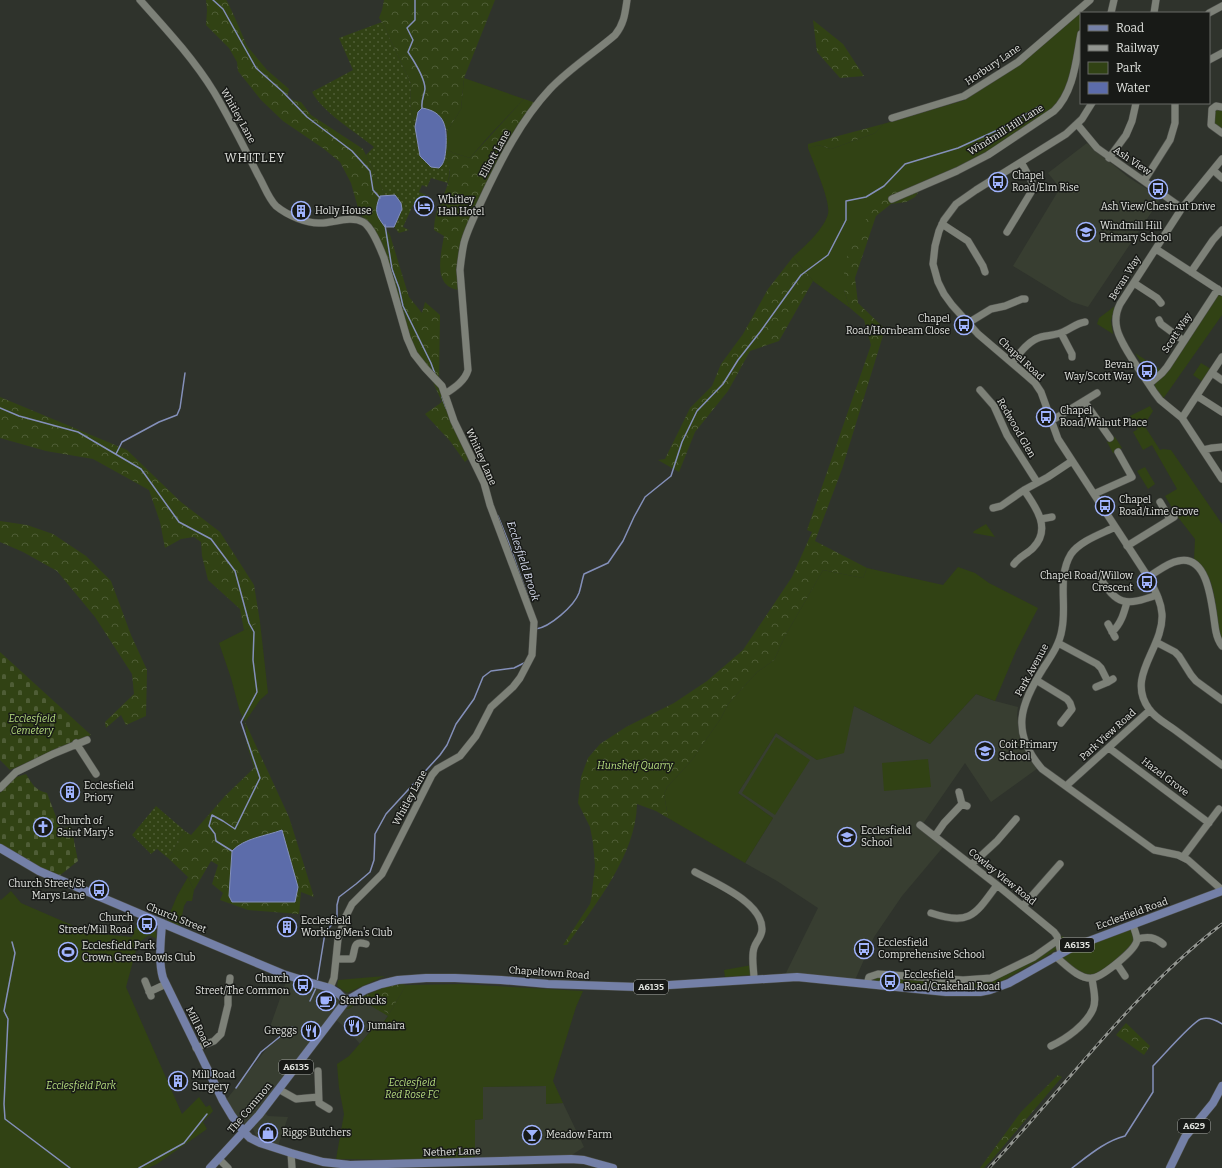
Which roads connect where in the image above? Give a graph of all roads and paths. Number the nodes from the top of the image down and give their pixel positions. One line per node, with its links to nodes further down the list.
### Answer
1 (140, 0): 54 (street, Whitley Lane)
2 (627, 0): 54 (street, Elliott Lane)
3 (1114, 0): 10 (street)
4 (1156, 0): 11 (street)
5 (1220, 0): 7 (street)
6 (1090, 1): 9 (street); 20 (street, Horbury Lane)
7 (1222, 3)
8 (1222, 6): 12 (street)
9 (1085, 12)
10 (1111, 12)
11 (1154, 12)
12 (1210, 12)
13 (1080, 38): 29 (street, Windmill Hill Lane)
14 (1222, 53): 15 (street)
15 (1210, 59)
16 (1091, 104): 21 (street, Chapel Road)
17 (1175, 104): 28 (street)
18 (1133, 105): 23 (street)
19 (1222, 107): 22 (street)
20 (892, 118)
21 (1077, 124): 23 (street, Ash View); 25 (street, Chapel Road)
22 (1222, 133)
23 (1109, 158): 28 (street, Ash View)
24 (1222, 159): 26 (street, Bevan Way)
25 (1021, 162): 31 (street, Chapel Road); 32 (street)
26 (1213, 170): 27 (street); 30 (street, Bevan Way)
27 (1222, 178)
28 (1144, 181): 30 (street, Ash View)
29 (892, 199)
30 (1182, 208): 34 (street, Bevan Way)
31 (942, 224): 35 (street); 43 (street, Chapel Road)
32 (1007, 228)
33 (1222, 230): 36 (street)
34 (1156, 249): 36 (street); 37 (street, Bevan Way)
35 (985, 272)
36 (1191, 272): 38 (street)
37 (1134, 283): 40 (street); 51 (street, Bevan Way)
38 (1220, 290): 45 (street, Scott Way)
39 (1025, 299): 43 (street)
40 (1161, 303)
41 (1159, 320): 45 (street)
42 (1085, 322): 44 (street)
43 (968, 323): 48 (street, Chapel Road)
44 (1061, 333): 46 (street); 48 (street)
45 (1184, 341): 51 (street, Scott Way)
46 (1072, 357)
47 (1222, 357): 49 (street)
48 (1012, 363): 59 (street, Chapel Road)
49 (1212, 373): 50 (street); 55 (street)
50 (1222, 380)
51 (1149, 384): 58 (street, Bevan Way)
52 (980, 390): 66 (street, Redwood Glen)
53 (1097, 393): 56 (street)
54 (445, 394): 120 (street, Whitley Lane)
55 (1197, 396): 57 (street); 58 (street)
56 (1084, 401): 59 (street); 60 (street)
57 (1222, 412)
58 (1182, 418): 62 (street, Bevan Way)
59 (1051, 421): 64 (street, Chapel Road)
60 (1110, 438)
61 (1222, 447): 62 (street)
62 (1203, 450): 65 (street, Bevan Way)
63 (1118, 452): 68 (street)
64 (1072, 461): 66 (street); 68 (street, Chapel Road)
65 (1222, 479)
66 (1037, 482): 67 (street)
67 (1024, 490): 70 (street); 72 (street)
68 (1094, 494): 73 (street, Chapel Road)
69 (1160, 502): 74 (street)
70 (993, 508)
71 (1052, 517): 72 (street)
72 (1041, 519): 75 (street)
73 (1115, 527): 74 (street, Chapel Road); 80 (street, Park Avenue)
74 (1127, 546): 77 (street, Chapel Road)
75 (1014, 564)
76 (1099, 576): 79 (street)
77 (1148, 577): 78 (street, Chapel Road); 85 (street)
78 (1157, 595): 79 (street); 83 (street, Chapel Road)
79 (1127, 602): 82 (street)
80 (1064, 612): 81 (street); 84 (street, Park Avenue)
81 (1072, 613)
82 (1108, 624)
83 (1156, 642): 88 (street); 89 (street, Chapel Road)
84 (1058, 643): 86 (street, Park Avenue); 87 (street)
85 (1222, 646)
86 (1036, 680): 90 (street); 96 (street, Park Avenue)
87 (1096, 687)
88 (1222, 700)
89 (1150, 710): 93 (street, Park View Road); 94 (street, Park View Road)
90 (1061, 723)
91 (87, 740): 92 (street)
92 (76, 744): 95 (street); 97 (street)
93 (1108, 748): 96 (street, Park View Road); 101 (street, Hazel Grove)
94 (1222, 765)
95 (96, 774)
96 (1066, 786): 105 (street, Park Avenue)
97 (0, 788)
98 (959, 792): 103 (street)
99 (1219, 809): 101 (street)
100 (1016, 819): 107 (street)
101 (1209, 823): 105 (street)
102 (920, 825): 103 (street, Cowley View Road)
103 (935, 836): 107 (street, Cowley View Road)
104 (0, 848): 113 (main road, Church Street)
105 (1183, 857): 110 (street, Park Avenue)
106 (1060, 864): 111 (street)
107 (971, 865): 109 (street, Cowley View Road)
108 (695, 872): 125 (street)
109 (997, 885): 111 (street, Cowley View Road); 112 (street)
110 (1222, 891): 114 (main road, Ecclesfield Road / A6135)
111 (1023, 906): 116 (street, Cowley View Road)
112 (931, 913)
113 (162, 923): 127 (main road, Mill Road); 129 (main road, Church Street)
114 (1133, 925): 115 (street); 119 (main road, Ecclesfield Road / A6135)
115 (1137, 939): 118 (street); 121 (street)
116 (1058, 940): 119 (street, Cowley View Road); 128 (street)
117 (366, 944): 120 (street)
118 (1163, 944)
119 (1058, 954): 124 (street); 128 (main road, Ecclesfield Road / A6135)
120 (336, 959): 129 (street, Whitley Lane)
121 (1117, 964): 122 (street); 124 (street)
122 (1126, 976)
123 (230, 978): 132 (street)
124 (1092, 978): 131 (street)
125 (754, 979): 128 (main road, Ecclesfield Road / A6135); 130 (main road, Chapeltown Road / A6135)
126 (145, 981): 127 (street)
127 (166, 984): 132 (main road, Mill Road)
128 (867, 984)
129 (330, 988): 130 (main road, Church Street)
130 (346, 1001): 135 (main road, The Common / A6135)
131 (1051, 1046)
132 (196, 1048): 138 (main road, Mill Road)
133 (318, 1071): 136 (street)
134 (1222, 1086): 146 (main road, A629)
135 (280, 1090): 136 (street); 138 (main road, The Common / A6135)
136 (318, 1097): 137 (street)
137 (329, 1109)
138 (244, 1132): 139 (main road, Mill Road); 140 (main road, The Common / A6135)
139 (291, 1153): 141 (main road, Nether Lane); 144 (street)
140 (219, 1159): 142 (main road, The Common / A6135); 143 (street)
141 (350, 1166): 145 (main road, Nether Lane)
142 (210, 1168)
143 (228, 1168)
144 (292, 1168)
145 (613, 1168)
146 (1170, 1168)

